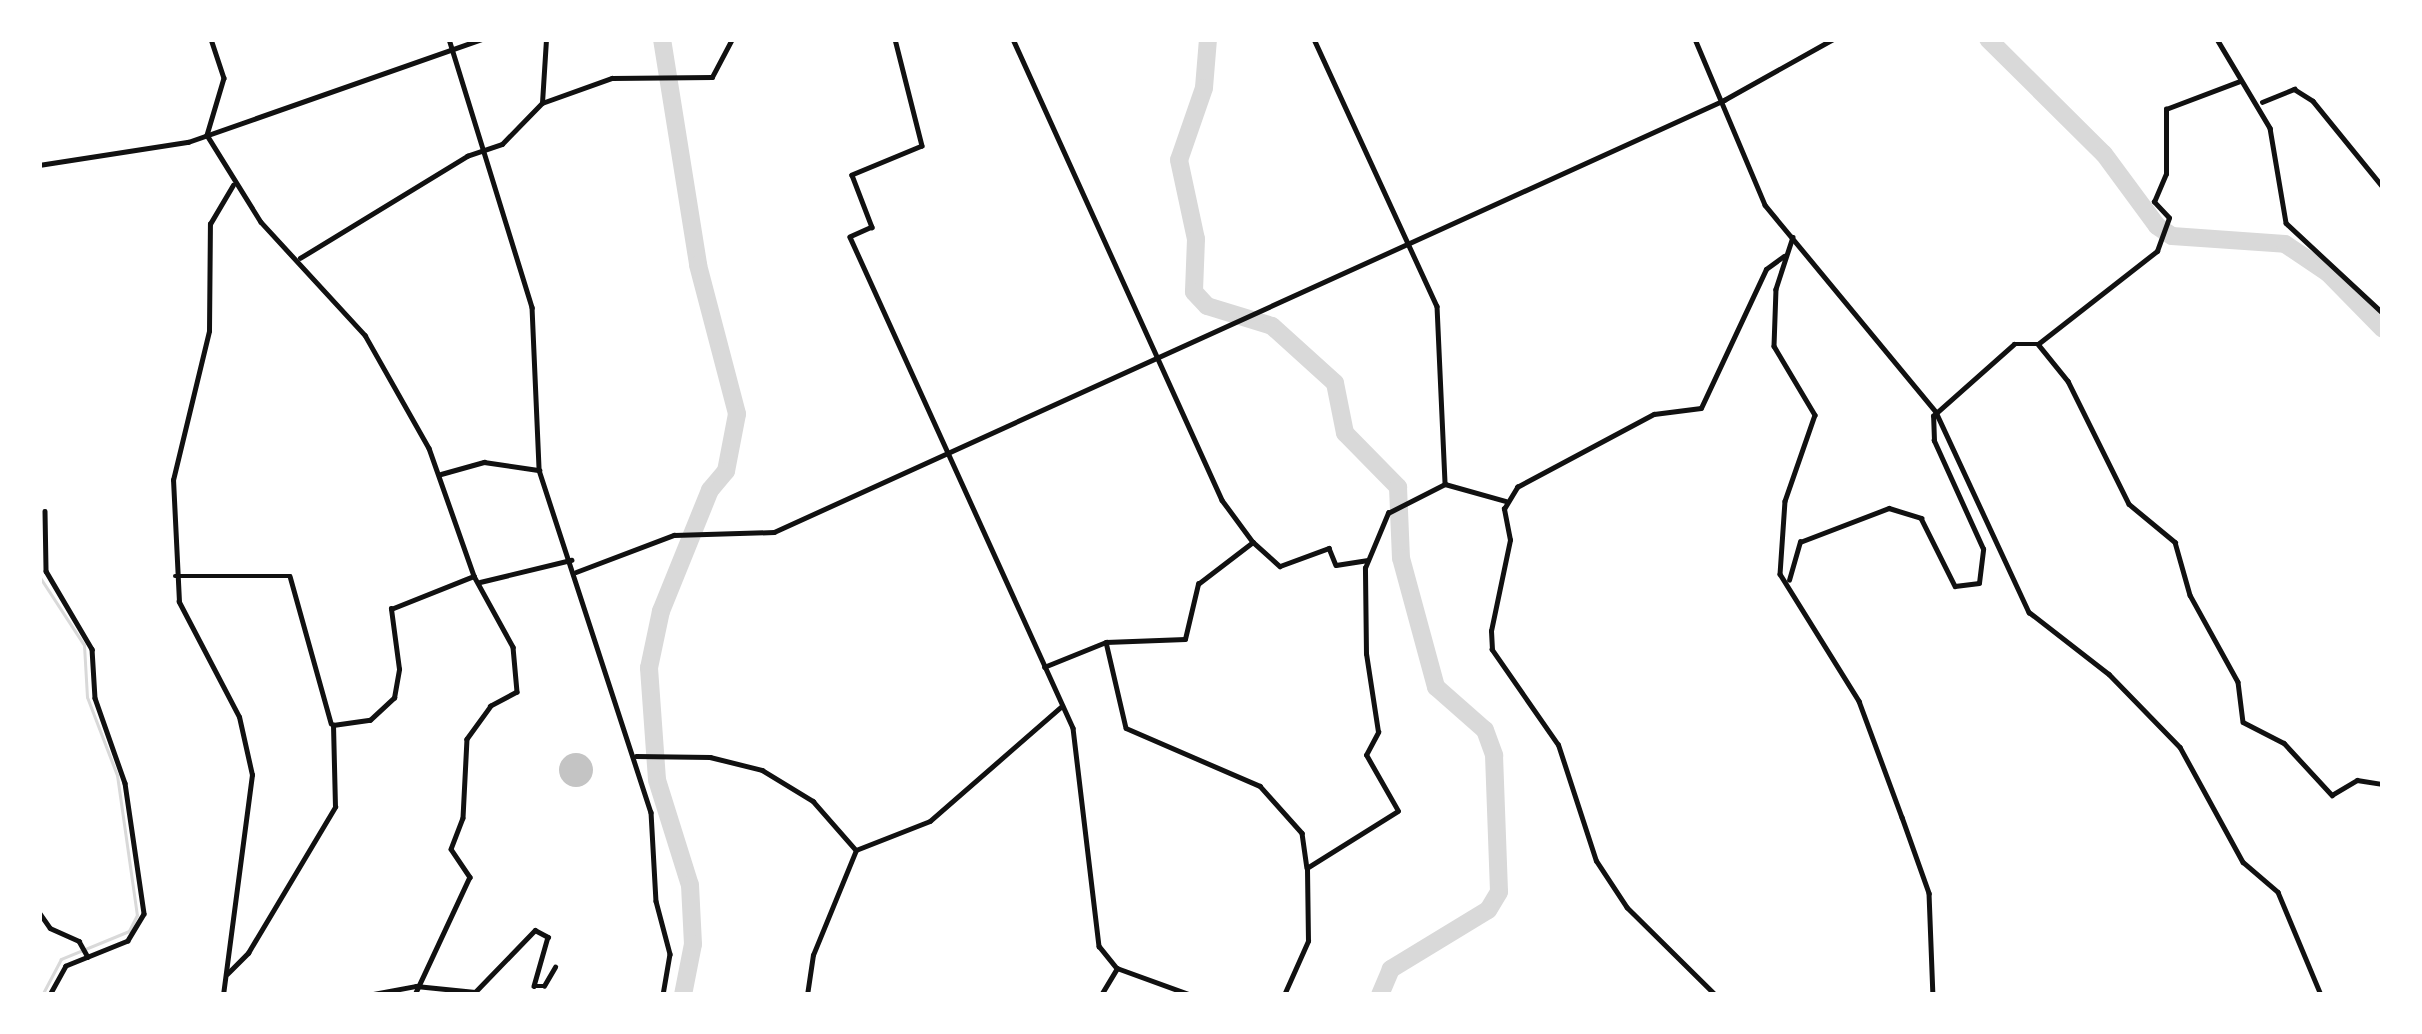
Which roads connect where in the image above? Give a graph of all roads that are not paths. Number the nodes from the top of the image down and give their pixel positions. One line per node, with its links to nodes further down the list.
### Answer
1 (211, 39): 17 (street)
2 (449, 39): 12 (street)
3 (482, 39): 12 (street)
4 (546, 39): 15 (street)
5 (732, 39): 15 (street)
6 (895, 39): 30 (street)
7 (1013, 39): 28 (street)
8 (1314, 39): 23 (street)
9 (1695, 39): 14 (street)
10 (1833, 39): 14 (street)
11 (2217, 39): 13 (street)
12 (452, 50): 17 (street); 18 (street)
13 (2240, 81): 16 (street); 27 (street)
14 (1724, 100): 22 (street); 23 (street)
15 (542, 103): 18 (street)
16 (2260, 103): 21 (street); 26 (street)
17 (207, 135): 19 (street); 20 (street)
18 (489, 152): 25 (street); 31 (street)
19 (39, 165)
20 (233, 185): 25 (street); 41 (street)
21 (2383, 187)
22 (1793, 237): 24 (street); 29 (street)
23 (1408, 244): 28 (street); 33 (street)
24 (1784, 256): 34 (street); 43 (street)
25 (300, 258): 32 (street)
26 (2383, 314)
27 (2038, 344): 29 (street); 49 (street)
28 (1158, 358): 30 (street); 36 (street)
29 (1936, 412): 43 (street); 71 (street)
30 (948, 454): 40 (street); 45 (street)
31 (538, 470): 32 (street); 38 (street)
32 (441, 474): 42 (street)
33 (1445, 484): 34 (street); 39 (street)
34 (1506, 501): 69 (street)
35 (45, 511): 37 (street)
36 (1253, 542): 39 (street); 44 (street)
37 (41, 548): 53 (street)
38 (571, 560): 40 (street); 42 (street)
39 (1369, 560): 51 (street)
40 (576, 572): 48 (street)
41 (176, 575): 47 (street); 56 (street)
42 (477, 579): 47 (street); 57 (street)
43 (1789, 580): 70 (street)
44 (1106, 642): 45 (street); 51 (street)
45 (1044, 667): 46 (street)
46 (1062, 706): 50 (street); 55 (street)
47 (333, 724): 56 (street)
48 (639, 756): 50 (street); 64 (street)
49 (2383, 784)
50 (856, 850): 65 (street)
51 (1307, 868): 58 (street)
52 (39, 912): 53 (street)
53 (87, 955): 59 (street)
54 (555, 967): 57 (street)
55 (1117, 968): 66 (street); 67 (street)
56 (227, 974): 60 (street)
57 (416, 986): 62 (street); 63 (street)
58 (1286, 992): 68 (street)
59 (50, 995)
60 (223, 995)
61 (334, 995): 62 (street)
62 (368, 995)
63 (415, 995)
64 (663, 995)
65 (807, 995)
66 (1101, 995)
67 (1191, 995)
68 (1295, 995)
69 (1715, 995)
70 (1933, 995)
71 (2320, 995)

